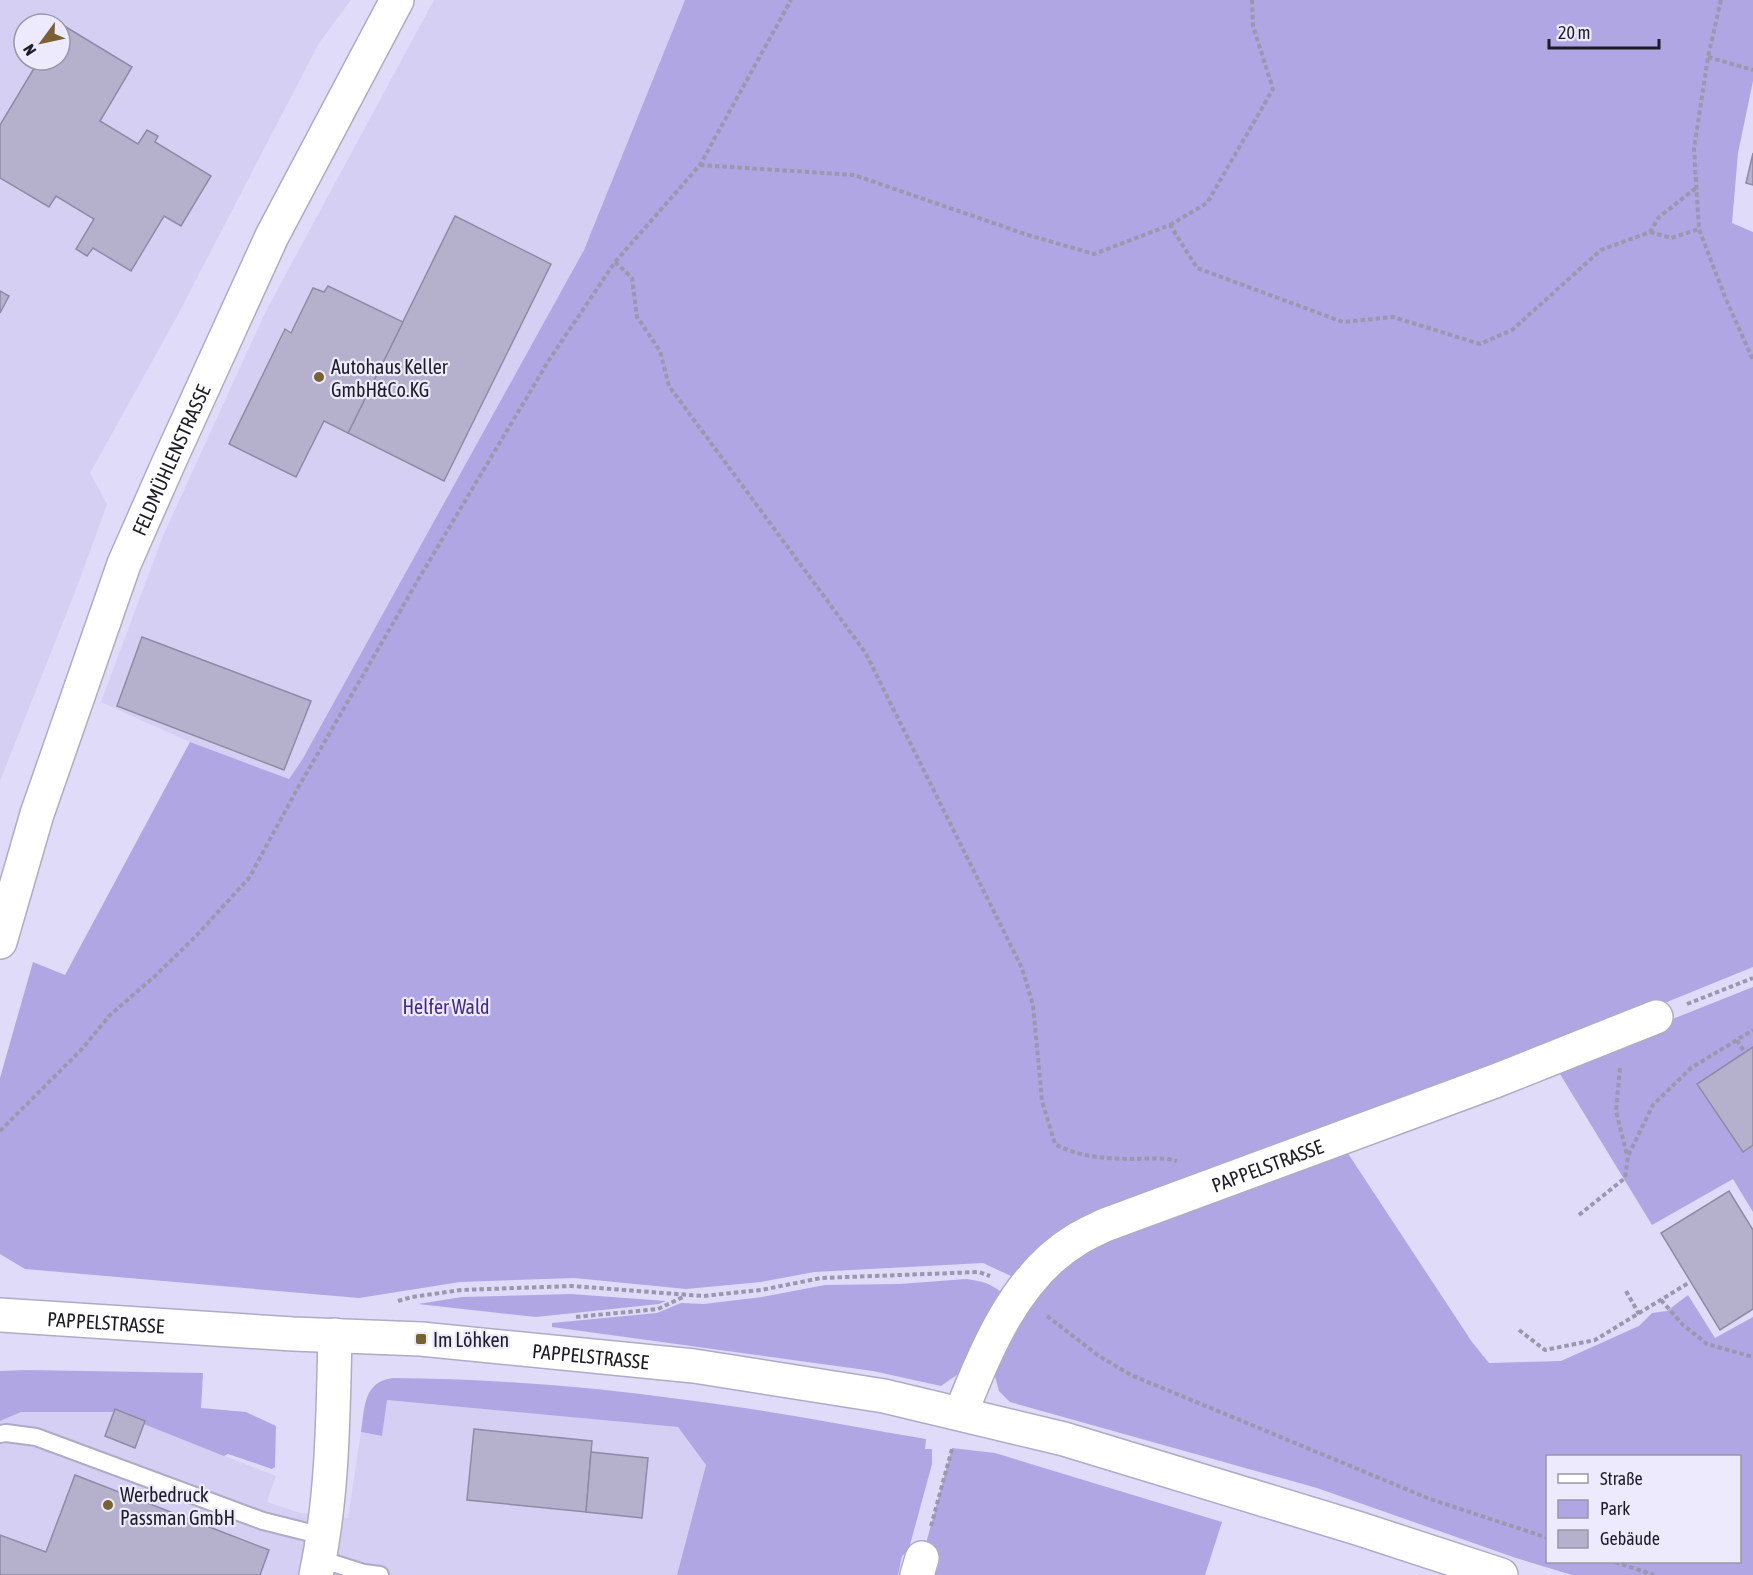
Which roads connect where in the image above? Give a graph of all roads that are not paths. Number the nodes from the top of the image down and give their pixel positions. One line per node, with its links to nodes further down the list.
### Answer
1 (397, 0): 2 (street, FELDMÜHLENSTRASSE)
2 (0, 942)
3 (1656, 1017): 6 (street, PAPPELSTRASSE)
4 (0, 1315): 5 (street, PAPPELSTRASSE)
5 (335, 1335): 6 (street, PAPPELSTRASSE); 8 (street)
6 (962, 1413): 10 (street, PAPPELSTRASSE)
7 (0, 1434): 8 (lane)
8 (320, 1557): 9 (lane)
9 (380, 1575)
10 (1501, 1575)

